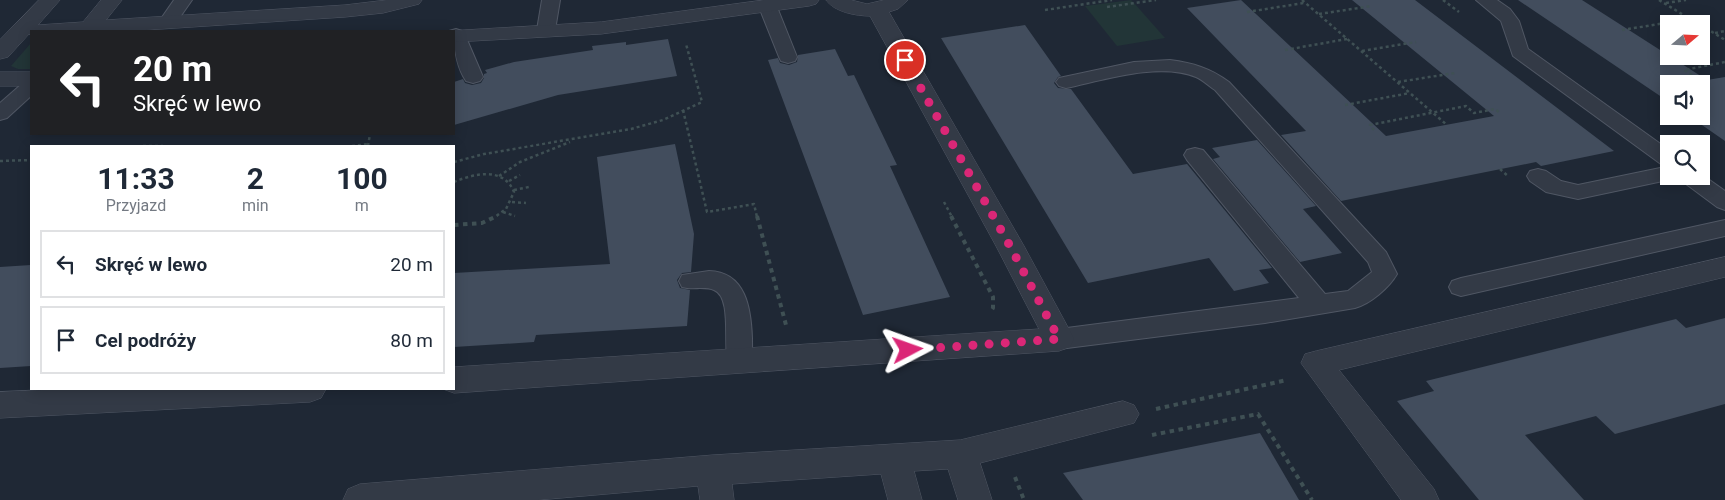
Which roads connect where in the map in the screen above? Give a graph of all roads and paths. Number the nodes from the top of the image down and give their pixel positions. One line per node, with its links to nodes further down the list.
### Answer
1 (50, 0): 28 (street)
2 (112, 0): 27 (street)
3 (183, 0): 25 (lane)
4 (412, 0): 25 (street)
5 (551, 0): 30 (lane)
6 (809, 0): 18 (street)
7 (836, 0): 15 (street)
8 (1112, 0): 20 (path)
9 (1156, 0): 13 (path)
10 (1485, 0): 62 (lane)
11 (1659, 0): 16 (path)
12 (1686, 0): 16 (path)
13 (1138, 1): 19 (path)
14 (1303, 1): 21 (path); 22 (path)
15 (887, 4): 89 (street)
16 (1665, 4): 23 (path)
17 (1372, 6): 22 (path)
18 (768, 7): 24 (street); 43 (lane)
19 (1107, 7)
20 (1046, 10)
21 (1247, 12)
22 (1318, 14): 37 (path)
23 (1683, 15)
24 (678, 18): 30 (street); 55 (path)
25 (167, 23): 27 (street)
26 (1660, 24): 31 (path)
27 (89, 28): 29 (street)
28 (31, 30)
29 (60, 30)
30 (546, 30): 36 (street)
31 (1622, 30)
32 (1710, 31): 35 (path)
33 (1725, 31): 35 (path)
34 (30, 32): 42 (street)
35 (1714, 33): 38 (path)
36 (455, 35): 47 (lane)
37 (1348, 39): 40 (path); 41 (path)
38 (1725, 40)
39 (1416, 42): 41 (path)
40 (1286, 50)
41 (1361, 51): 51 (path)
42 (0, 52)
43 (788, 57)
44 (1725, 62): 46 (path)
45 (1455, 73): 51 (path)
46 (1692, 75)
47 (473, 77)
48 (0, 79): 49 (street)
49 (30, 79)
50 (1066, 82): 87 (lane)
51 (1398, 82): 53 (path)
52 (30, 87): 58 (lane)
53 (1411, 93): 54 (path); 56 (path)
54 (1345, 105)
55 (683, 110): 61 (path); 90 (path)
56 (1434, 112): 57 (path); 59 (path); 60 (path)
57 (1500, 113)
58 (0, 114)
59 (1448, 125)
60 (1374, 130)
61 (577, 139): 66 (path); 69 (path)
62 (1660, 154)
63 (1195, 155): 87 (lane)
64 (0, 160): 65 (path)
65 (30, 160)
66 (455, 162)
67 (520, 175): 72 (path)
68 (1660, 175): 70 (lane)
69 (499, 176): 71 (path); 72 (path)
70 (1538, 176)
71 (455, 182)
72 (509, 182): 75 (path)
73 (1702, 185): 78 (lane)
74 (529, 187): 75 (path)
75 (514, 190): 76 (path)
76 (511, 202): 79 (path); 80 (path)
77 (944, 202): 88 (path)
78 (1725, 202)
79 (526, 203)
80 (503, 212): 81 (path); 82 (path)
81 (515, 216)
82 (455, 225)
83 (1725, 228): 86 (lane)
84 (1725, 267): 106 (street)
85 (691, 281): 91 (lane)
86 (1461, 287)
87 (1318, 305): 89 (lane)
88 (990, 313)
89 (1059, 339): 90 (street)
90 (795, 358): 91 (street)
91 (739, 361): 93 (street)
92 (1295, 378): 97 (path)
93 (455, 380)
94 (264, 390): 95 (street)
95 (217, 391): 96 (street)
96 (0, 405)
97 (1137, 412): 98 (street)
98 (960, 454): 99 (street); 104 (street)
99 (894, 459): 101 (street); 103 (street)
100 (1012, 470): 105 (path)
101 (715, 485): 102 (street)
102 (360, 500)
103 (905, 500)
104 (975, 500)
105 (1024, 500)
106 (1422, 500)

